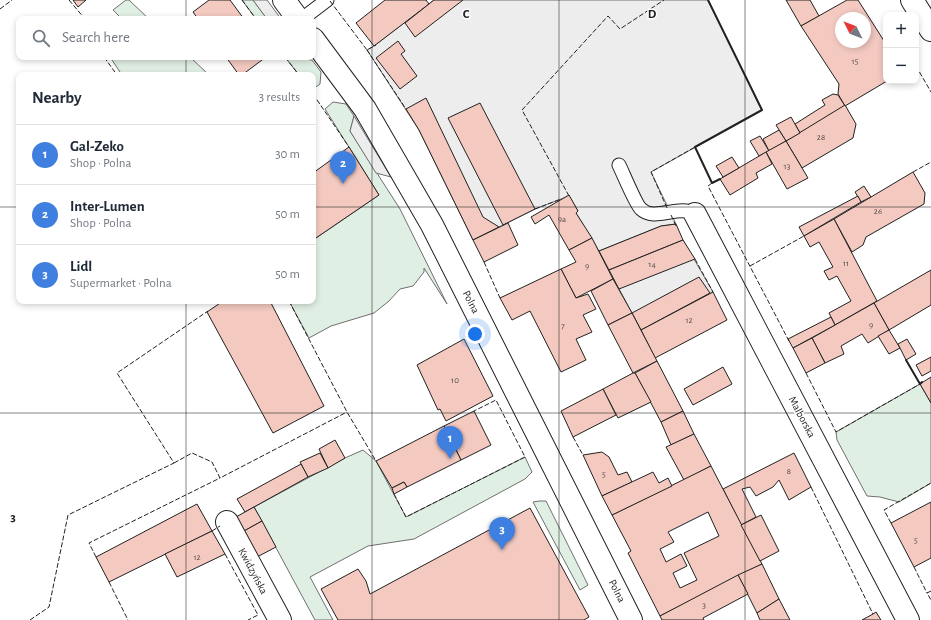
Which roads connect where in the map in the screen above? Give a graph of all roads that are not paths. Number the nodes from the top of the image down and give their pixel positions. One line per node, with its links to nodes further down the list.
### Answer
1 (284, 0): 4 (street)
2 (327, 0): 5 (lane)
3 (912, 0): 6 (street)
4 (296, 16)
5 (306, 16)
6 (931, 30)
7 (316, 43): 12 (street, Polna)
8 (619, 165): 9 (lane)
9 (695, 214): 13 (street, Malborska)
10 (227, 522): 11 (street, Kwidzyńska)
11 (280, 620)
12 (631, 620)
13 (908, 620)

